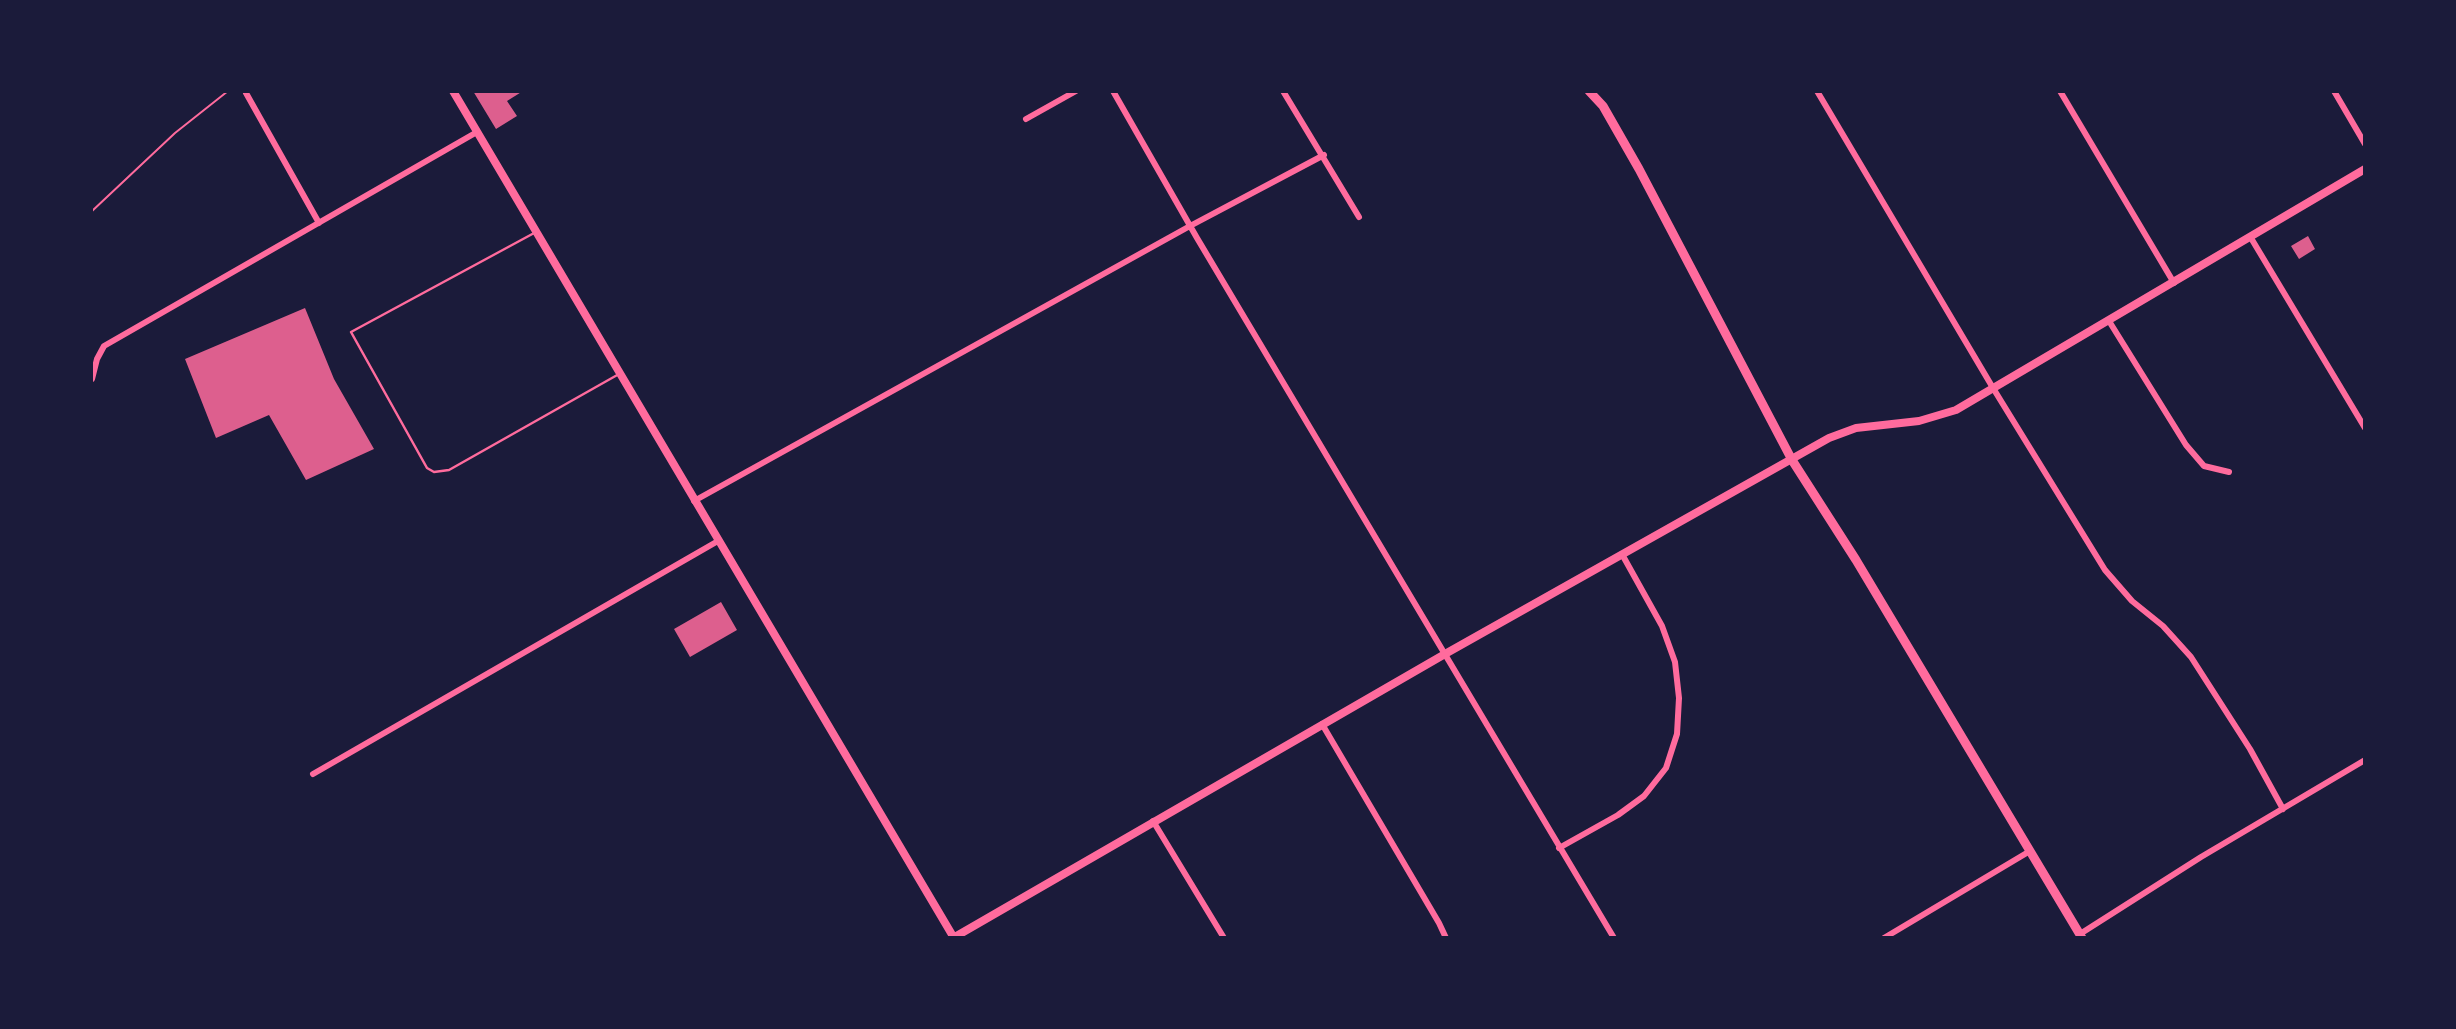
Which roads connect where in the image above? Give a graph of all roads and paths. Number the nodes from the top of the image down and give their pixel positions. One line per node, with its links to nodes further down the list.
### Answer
1 (228, 91): 16 (path)
2 (453, 91): 12 (street)
3 (1076, 91): 11 (street)
4 (1113, 91): 19 (street)
5 (1283, 91): 14 (street)
6 (1589, 91): 28 (main road)
7 (1817, 91): 26 (street)
8 (2060, 91): 22 (street)
9 (2334, 91): 13 (street)
10 (246, 93): 18 (street)
11 (1026, 119)
12 (477, 132): 18 (street); 20 (street)
13 (2365, 144)
14 (1324, 155): 17 (street); 19 (street)
15 (2365, 169): 21 (street)
16 (91, 212)
17 (1359, 217)
18 (319, 223): 25 (street)
19 (1191, 226): 30 (street); 33 (street)
20 (536, 232): 24 (street); 24 (lane)
21 (2251, 238): 22 (street); 27 (street)
22 (2174, 283): 23 (street)
23 (2109, 321): 26 (street); 29 (street)
24 (620, 373): 30 (street)
25 (92, 379)
26 (1993, 388): 28 (street); 37 (street)
27 (2365, 428)
28 (1792, 460): 32 (street); 40 (main road)
29 (2229, 472)
30 (694, 501): 31 (street)
31 (718, 541): 36 (street); 42 (street)
32 (1623, 556): 33 (street); 39 (street)
33 (1445, 654): 34 (street); 39 (street)
34 (1322, 724): 38 (street); 44 (street)
35 (2365, 760): 37 (street)
36 (313, 774)
37 (2283, 809): 41 (street)
38 (1153, 821): 42 (street); 43 (street)
39 (1559, 848): 45 (street)
40 (2030, 851): 41 (main road); 46 (street)
41 (2081, 936)
42 (953, 938)
43 (1224, 938)
44 (1446, 938)
45 (1614, 938)
46 (1884, 938)

